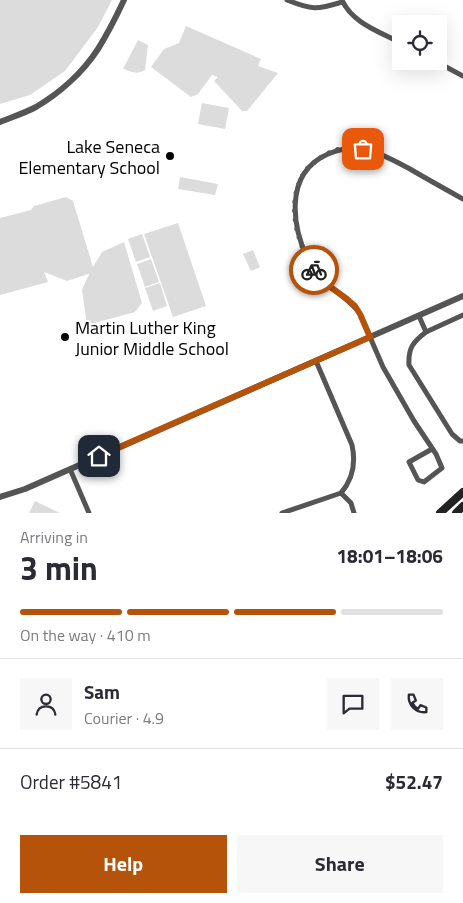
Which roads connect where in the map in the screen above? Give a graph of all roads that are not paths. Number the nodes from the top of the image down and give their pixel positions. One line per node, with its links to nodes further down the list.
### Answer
1 (124, 0): 7 (street)
2 (287, 0): 3 (street)
3 (342, 1): 4 (street)
4 (392, 38)
5 (447, 67): 6 (street)
6 (463, 76)
7 (0, 122)
8 (463, 198): 13 (street)
9 (463, 296): 10 (street)
10 (419, 316): 12 (street); 13 (street)
11 (463, 316): 12 (street)
12 (426, 332): 15 (street)
13 (370, 337): 14 (street); 16 (street)
14 (316, 361): 17 (street); 19 (street)
15 (463, 441)
16 (432, 449): 16 (street)
17 (70, 469): 20 (street); 22 (street)
18 (463, 492): 25 (main road)
19 (340, 493): 23 (street); 24 (street)
20 (0, 497)
21 (463, 506): 26 (main road)
22 (89, 513)
23 (282, 513)
24 (354, 513)
25 (440, 513)
26 (456, 513)

